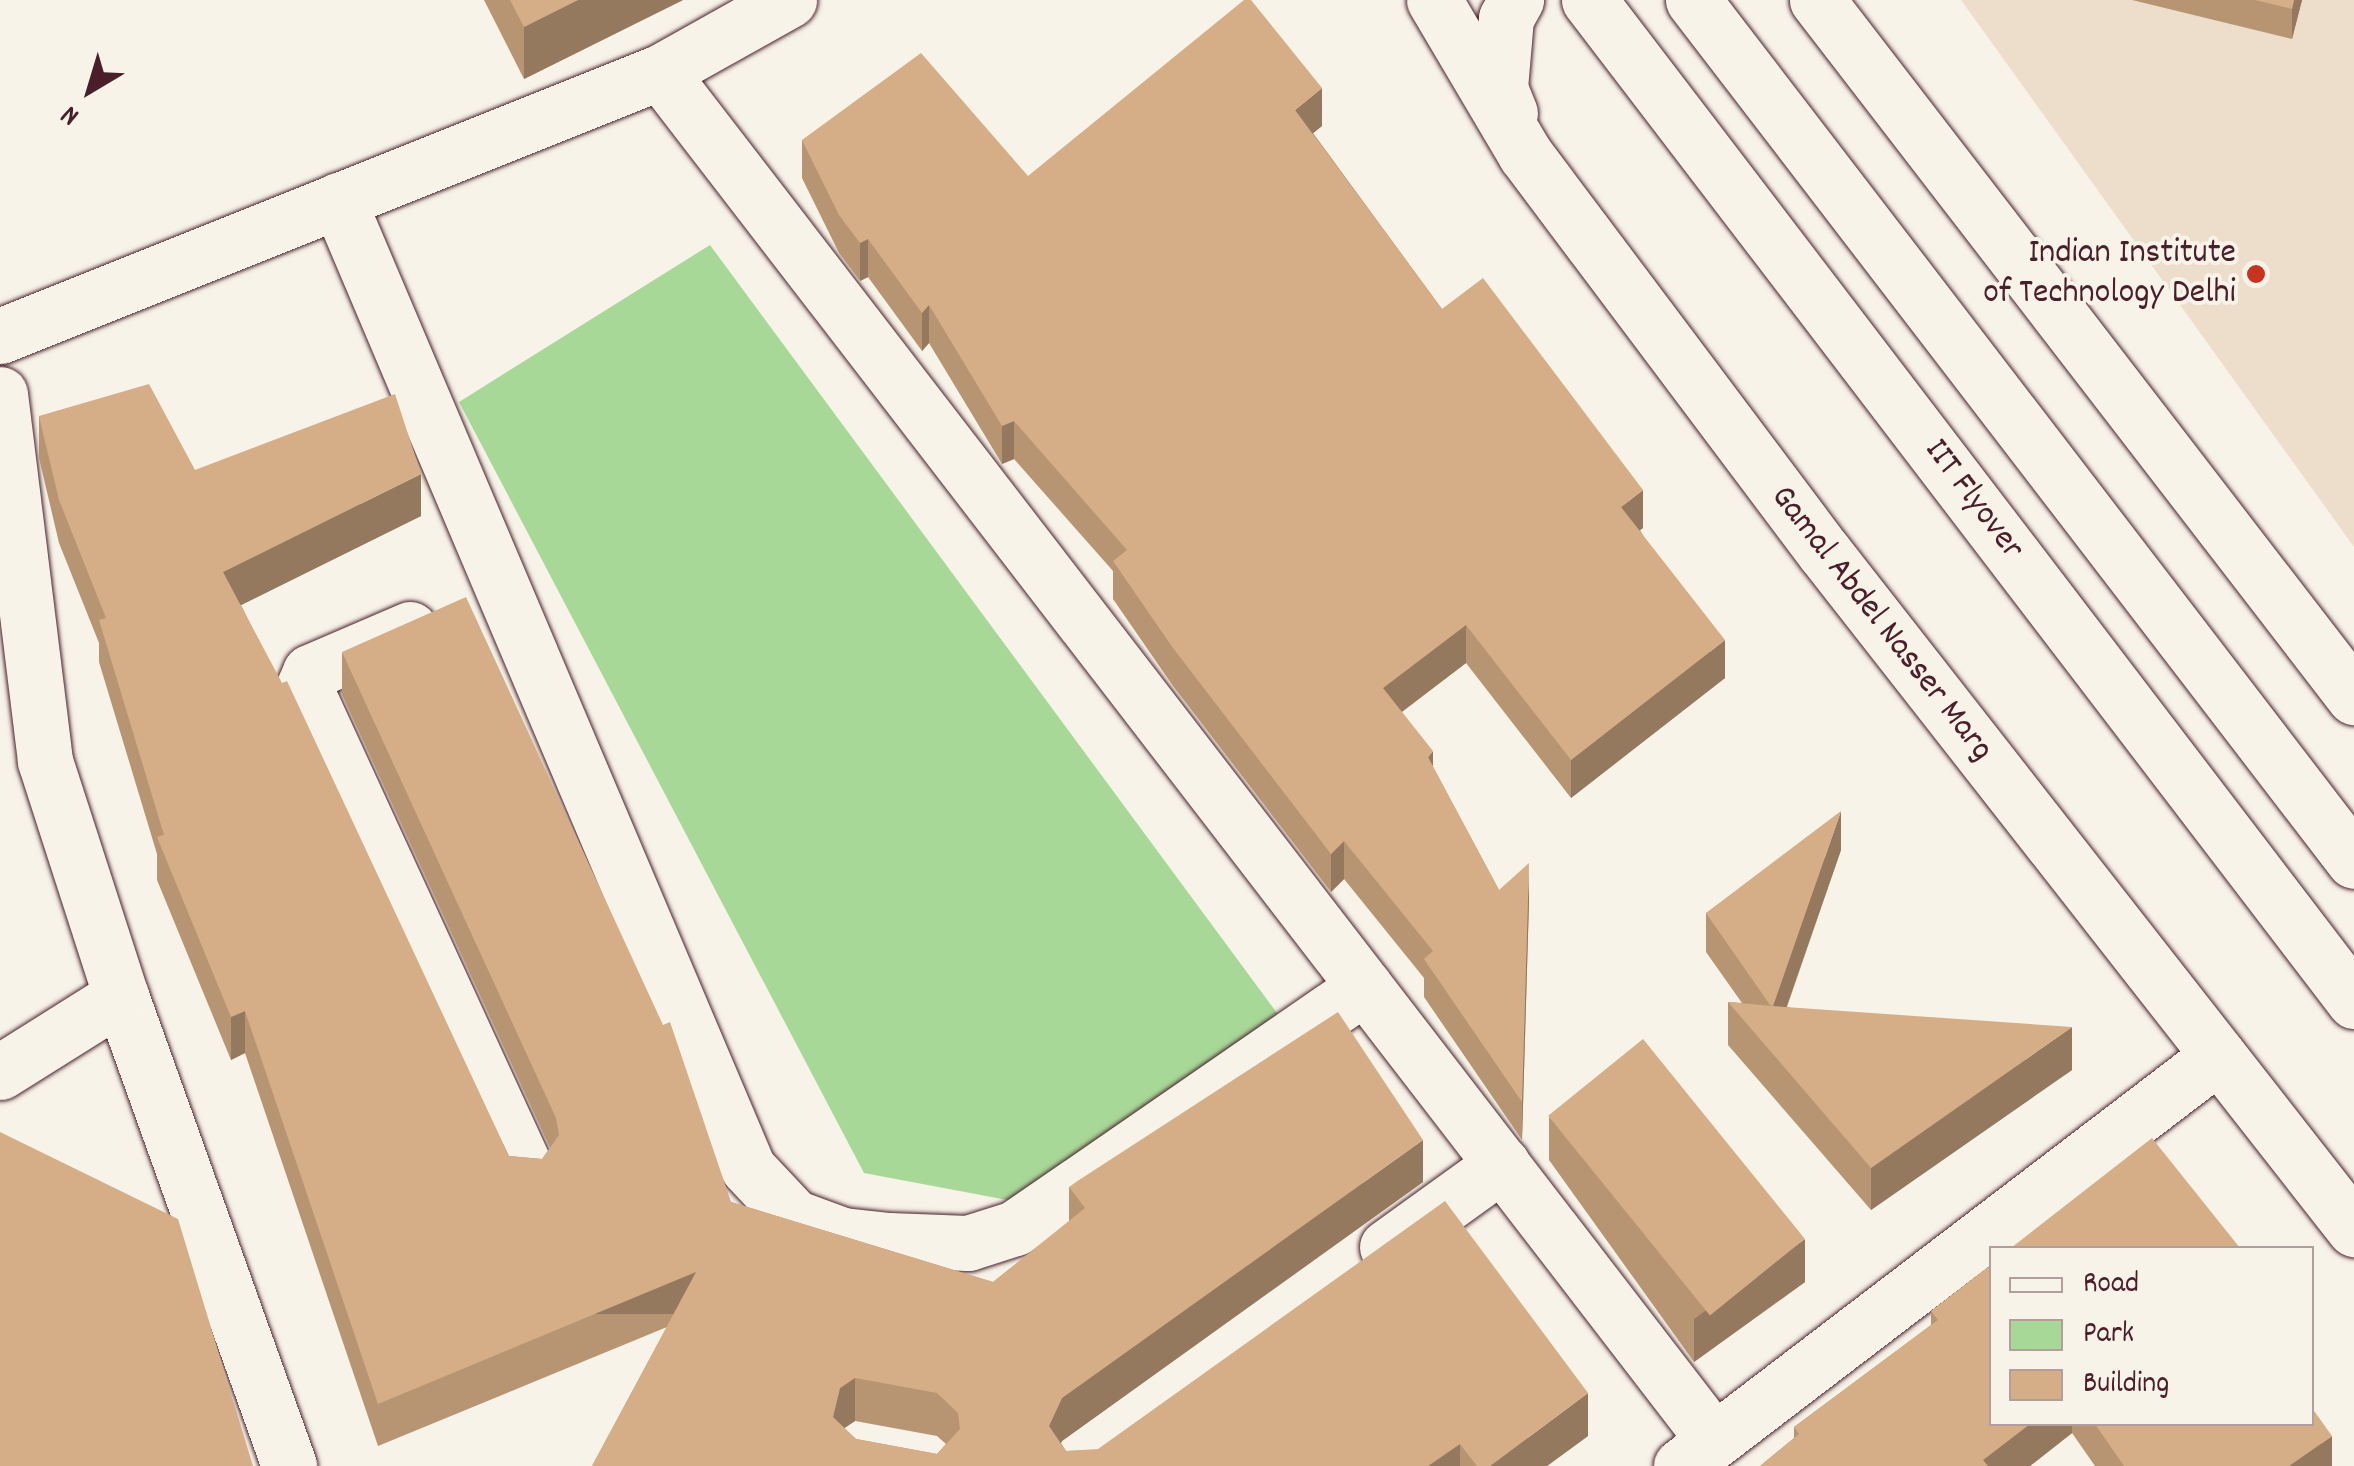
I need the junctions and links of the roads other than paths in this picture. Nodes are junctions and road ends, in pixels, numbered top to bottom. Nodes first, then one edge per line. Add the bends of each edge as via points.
1 (789, 0) edge
2 (1434, 0) edge
3 (1516, 0) edge
4 (1590, 0) edge
5 (1693, 0) edge
6 (1817, 0) edge
7 (660, 72) junction
8 (1524, 154) junction
9 (338, 200) junction
10 (0, 336) edge
11 (0, 394) edge
12 (503, 590) junction
13 (2354, 697) edge
14 (2354, 862) edge
15 (1365, 987) junction
16 (120, 996) junction
17 (2354, 1001) edge
18 (2218, 1056) junction
19 (0, 1072) edge
20 (1502, 1164) junction
21 (528, 1174) edge
22 (2354, 1229) edge
23 (1340, 1280) edge
24 (1698, 1453) edge
25 (289, 1466) edge

1 - 7 street
2 - 8 street, Gamal Abdel Nasser Marg
3 - 8 street via 1506,18 1500,88
4 - 17 street, IIT Flyover, bridge
5 - 14 street, bridge
6 - 13 street
7 - 9 street
7 - 15 street
8 - 18 street, Gamal Abdel Nasser Marg
9 - 10 street
9 - 12 street
11 - 16 street via 45,761
12 - 15 street via 748,1168 794,1217 842,1235 889,1240 968,1243 1015,1228
12 - 21 street via 310,672 304,686
15 - 20 street
16 - 19 street
16 - 25 street
18 - 22 street, Gamal Abdel Nasser Marg
18 - 24 street
20 - 23 street
20 - 24 street

